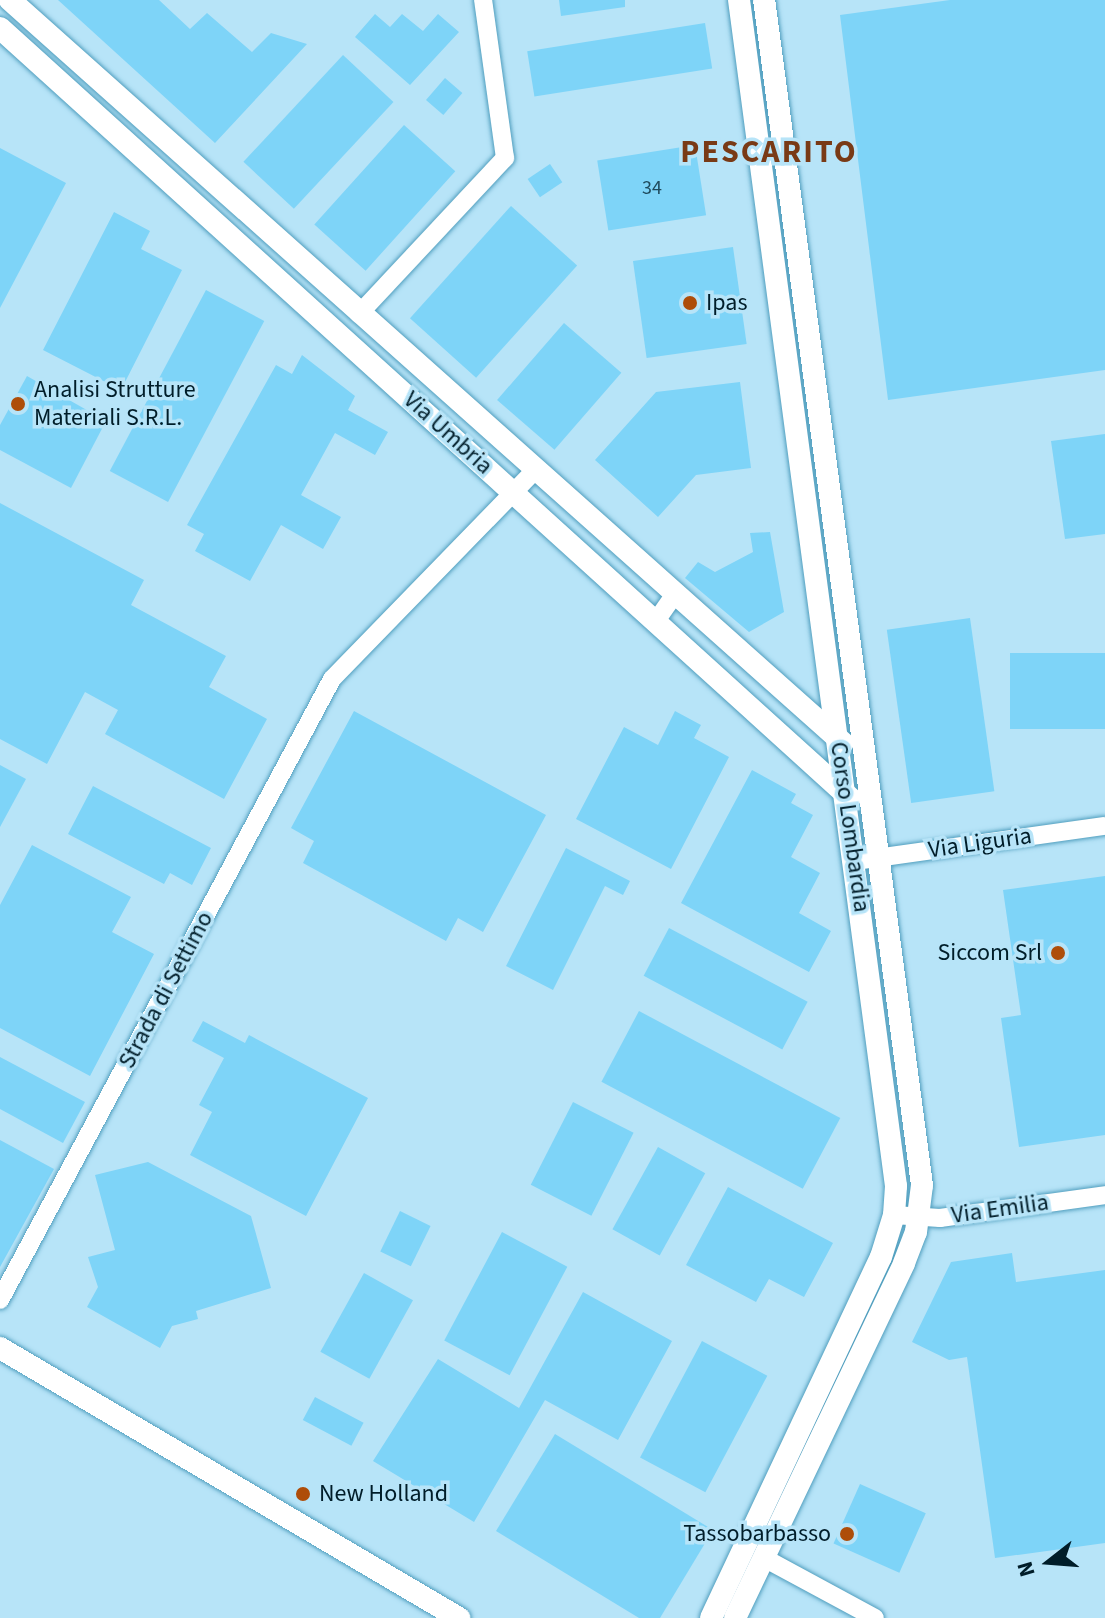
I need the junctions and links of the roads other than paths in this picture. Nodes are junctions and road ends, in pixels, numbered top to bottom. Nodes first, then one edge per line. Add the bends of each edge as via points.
1 (10, 0) edge
2 (483, 0) edge
3 (739, 0) edge
4 (764, 0) edge
5 (0, 28) edge
6 (145, 121) junction
7 (127, 140) junction
8 (789, 186) junction
9 (764, 189) junction
10 (259, 224) junction
11 (240, 244) junction
12 (359, 314) junction
13 (534, 471) junction
14 (513, 492) junction
15 (843, 589) junction
16 (819, 591) junction
17 (673, 597) junction
18 (656, 621) junction
19 (838, 739) junction
20 (866, 761) junction
21 (846, 794) junction
22 (874, 818) junction
23 (1105, 826) edge
24 (879, 858) junction
25 (855, 861) junction
26 (902, 1032) junction
27 (878, 1036) junction
28 (1105, 1195) edge
29 (894, 1215) junction
30 (919, 1218) junction
31 (0, 1300) edge
32 (0, 1348) edge
33 (764, 1558) junction
34 (459, 1618) edge
35 (711, 1618) edge
36 (735, 1618) edge
37 (875, 1618) edge

1 - 6 street, Via Umbria
2 - 12 street via 505,158
3 - 9 street, Corso Lombardia
4 - 8 street, Corso Lombardia
5 - 7 street, Via Umbria
6 - 7 street
6 - 10 street, Via Umbria
7 - 11 street, Via Umbria
8 - 9 street
8 - 15 street, Corso Lombardia
9 - 16 street, Corso Lombardia
10 - 11 street
10 - 12 street, Via Umbria
11 - 14 street, Via Umbria
12 - 13 street, Via Umbria
13 - 14 street, Strada di Settimo
13 - 17 street, Via Umbria
14 - 18 street, Via Umbria
14 - 31 street, Strada di Settimo via 332,679
15 - 16 street
15 - 20 street, Corso Lombardia
16 - 19 street, Corso Lombardia
17 - 18 street
17 - 19 street, Via Umbria
18 - 21 street, Via Umbria
19 - 20 street, Via Umbria
19 - 21 street, Corso Lombardia
20 - 22 street, Corso Lombardia
21 - 22 street, Via Umbria
21 - 25 street, Corso Lombardia
22 - 24 street, Corso Lombardia
23 - 24 street, Via Liguria
24 - 25 street, Via Liguria
24 - 26 street, Corso Lombardia
25 - 27 street, Corso Lombardia
26 - 27 street
26 - 30 street, Corso Lombardia via 922,1185
27 - 29 street, Corso Lombardia via 893,1145
28 - 30 street, Via Emilia
29 - 30 street, Via Emilia
29 - 35 street, Corso Lombardia via 881,1257
30 - 33 street, Corso Lombardia via 904,1263
32 - 34 street
33 - 36 street, Corso Lombardia
33 - 37 street

